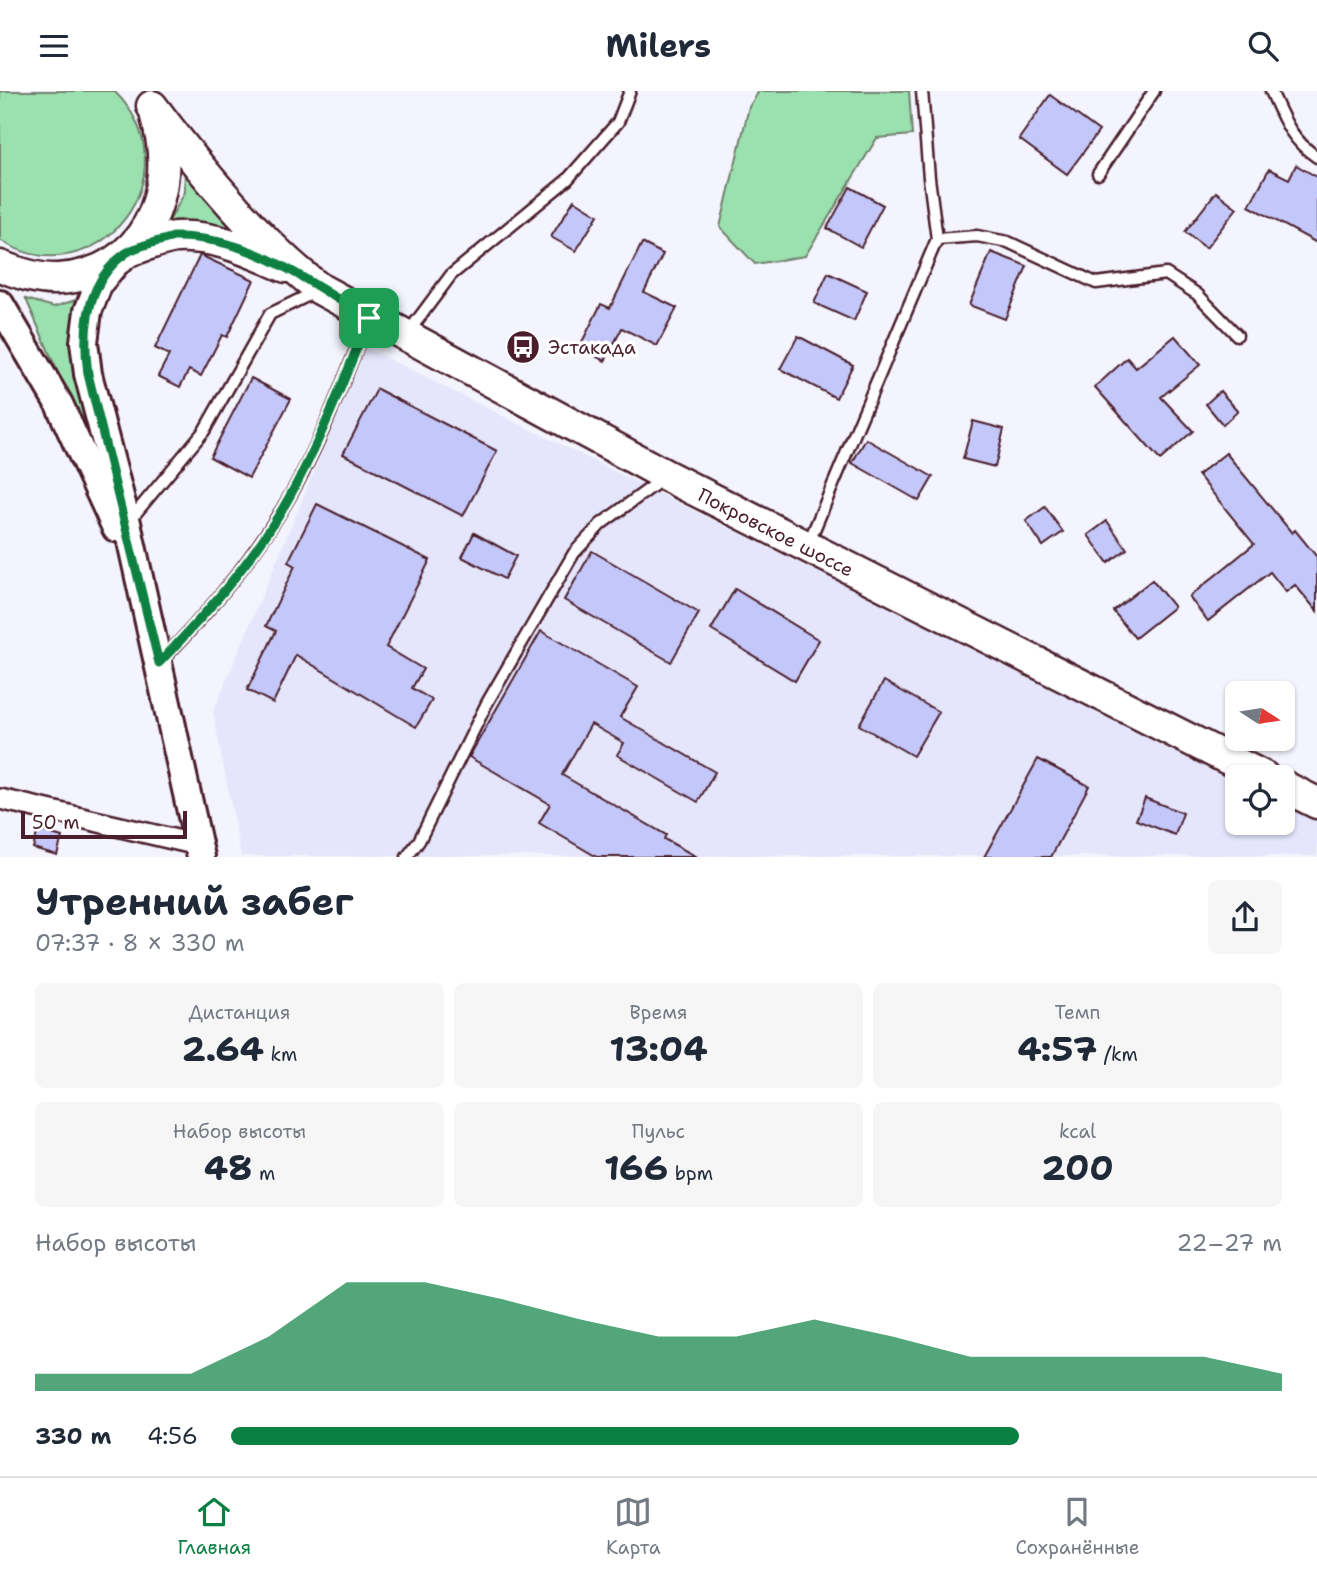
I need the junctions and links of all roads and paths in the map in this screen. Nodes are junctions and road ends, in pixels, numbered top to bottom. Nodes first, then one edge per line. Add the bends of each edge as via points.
1 (630, 91) edge
2 (922, 91) edge
3 (1154, 91) edge
4 (1271, 91) edge
5 (147, 98) edge
6 (1317, 157) edge
7 (1098, 174) dead end
8 (937, 239) junction
9 (123, 256) junction
10 (0, 266) edge
11 (296, 271) junction
12 (320, 289) junction
13 (0, 304) edge
14 (369, 318) junction
15 (1237, 335) dead end
16 (404, 337) junction
17 (667, 476) junction
18 (127, 523) junction
19 (806, 548) junction
20 (138, 577) junction
21 (159, 663) junction
22 (1240, 765) edge
23 (1295, 792) edge
24 (0, 799) edge
25 (1317, 803) edge
26 (200, 851) edge
27 (407, 856) edge

1 - 16 lane via 618,122 567,180 451,275
2 - 8 lane
3 - 7 lane
4 - 6 lane via 1287,129 1300,146
5 - 9 main road via 165,144 164,184 155,217
5 - 11 main road, Покровское шоссе via 183,147
8 - 15 lane via 977,236 1008,242 1096,283 1166,274 1197,294
8 - 19 lane
9 - 10 main road, Покровское шоссе via 87,275 56,279
9 - 11 main road, Покровское шоссе via 173,237 201,237 241,247
9 - 18 main road via 99,283 88,311 84,342 88,374
11 - 12 main road, Покровское шоссе
12 - 14 main road, Покровское шоссе
12 - 18 lane via 270,314 204,431
13 - 20 main road via 59,404
14 - 16 main road, Покровское шоссе
14 - 21 lane via 290,496 245,562
16 - 17 main road, Покровское шоссе
17 - 19 main road, Покровское шоссе
17 - 27 lane via 601,524 573,553
18 - 20 main road
19 - 22 main road, Покровское шоссе
20 - 21 main road
21 - 26 main road
23 - 25 main road
24 - 26 street

